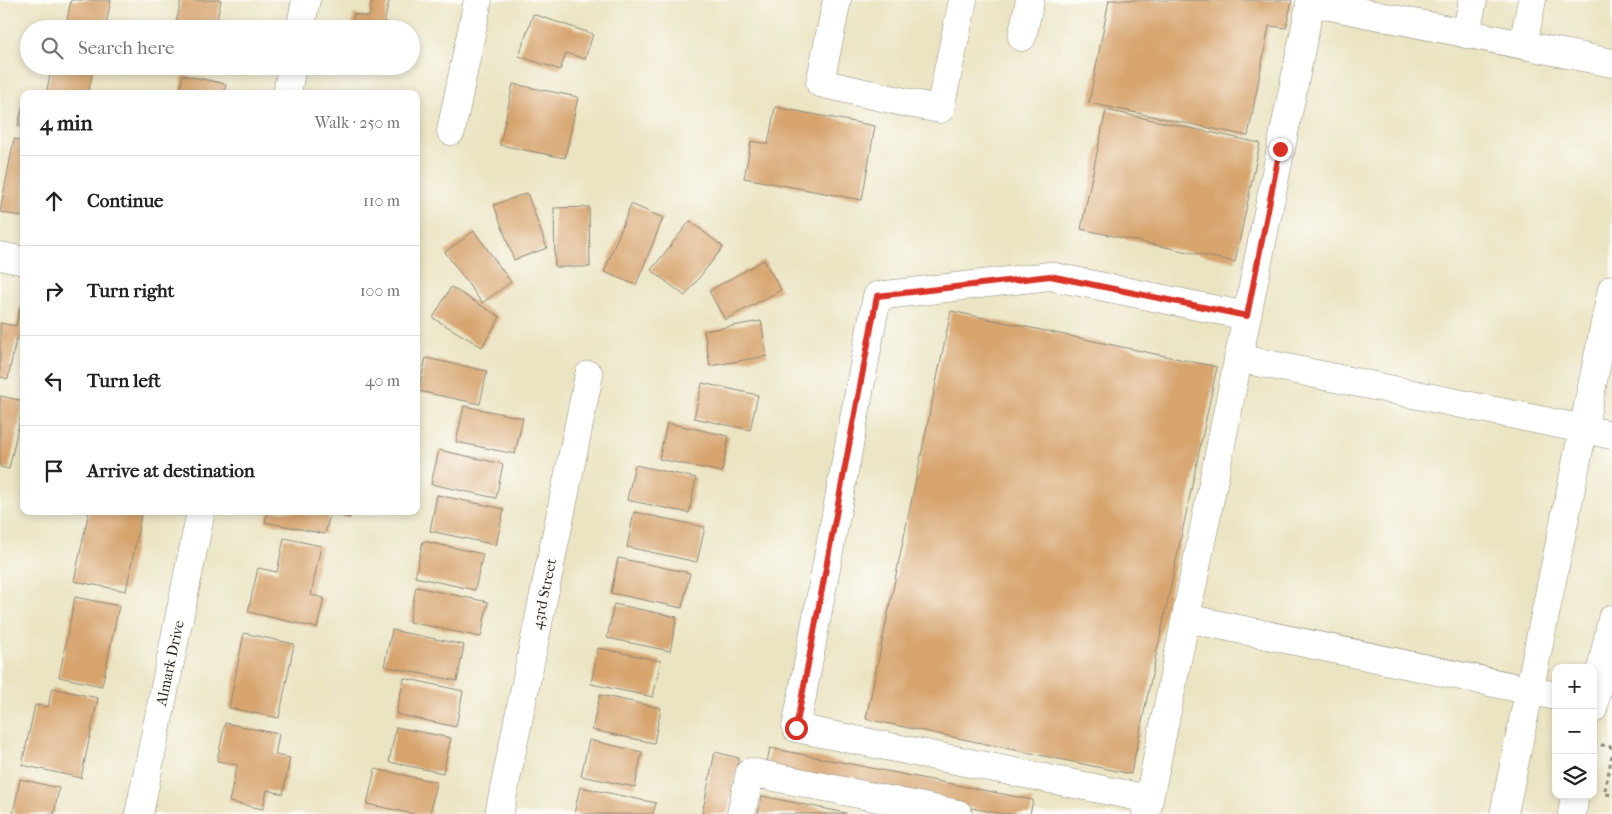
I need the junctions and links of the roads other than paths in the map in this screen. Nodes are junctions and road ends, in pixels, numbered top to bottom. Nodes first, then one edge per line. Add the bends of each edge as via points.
1 (306, 0) edge
2 (478, 0) edge
3 (837, 0) edge
4 (963, 0) edge
5 (1030, 0) edge
6 (1473, 0) edge
7 (1532, 0) edge
8 (1310, 1) edge
9 (302, 20) edge
10 (1466, 34) junction
11 (1022, 37) dead end
12 (1523, 45) junction
13 (1612, 63) edge
14 (290, 75) edge
15 (288, 90) edge
16 (451, 131) dead end
17 (0, 256) edge
18 (20, 260) edge
19 (1612, 289) edge
20 (1247, 316) junction
21 (1238, 358) junction
22 (589, 375) dead end
23 (1583, 430) junction
24 (1612, 435) edge
25 (200, 515) edge
26 (1186, 618) junction
27 (1612, 619) edge
28 (1597, 692) edge
29 (1543, 693) edge
30 (1574, 799) edge
31 (1148, 807) edge
32 (139, 814) edge
33 (499, 814) edge
34 (741, 814) edge
35 (958, 814) edge
36 (1504, 814) edge
37 (1572, 814) edge

1 - 9 street
2 - 16 street
3 - 4 street via 820,83 940,109
5 - 11 street
6 - 10 street
7 - 12 street
8 - 10 street
8 - 20 street
10 - 12 street
12 - 13 street
14 - 15 street
17 - 18 street
19 - 23 street
20 - 21 street
20 - 31 street via 1050,276 877,296 796,728
21 - 23 street
21 - 26 street
22 - 33 street, 43rd Street
23 - 24 street
23 - 29 street
25 - 32 street, Almark Drive
26 - 29 street
26 - 31 street
27 - 28 street
29 - 36 street
30 - 37 street
34 - 35 street via 750,772

